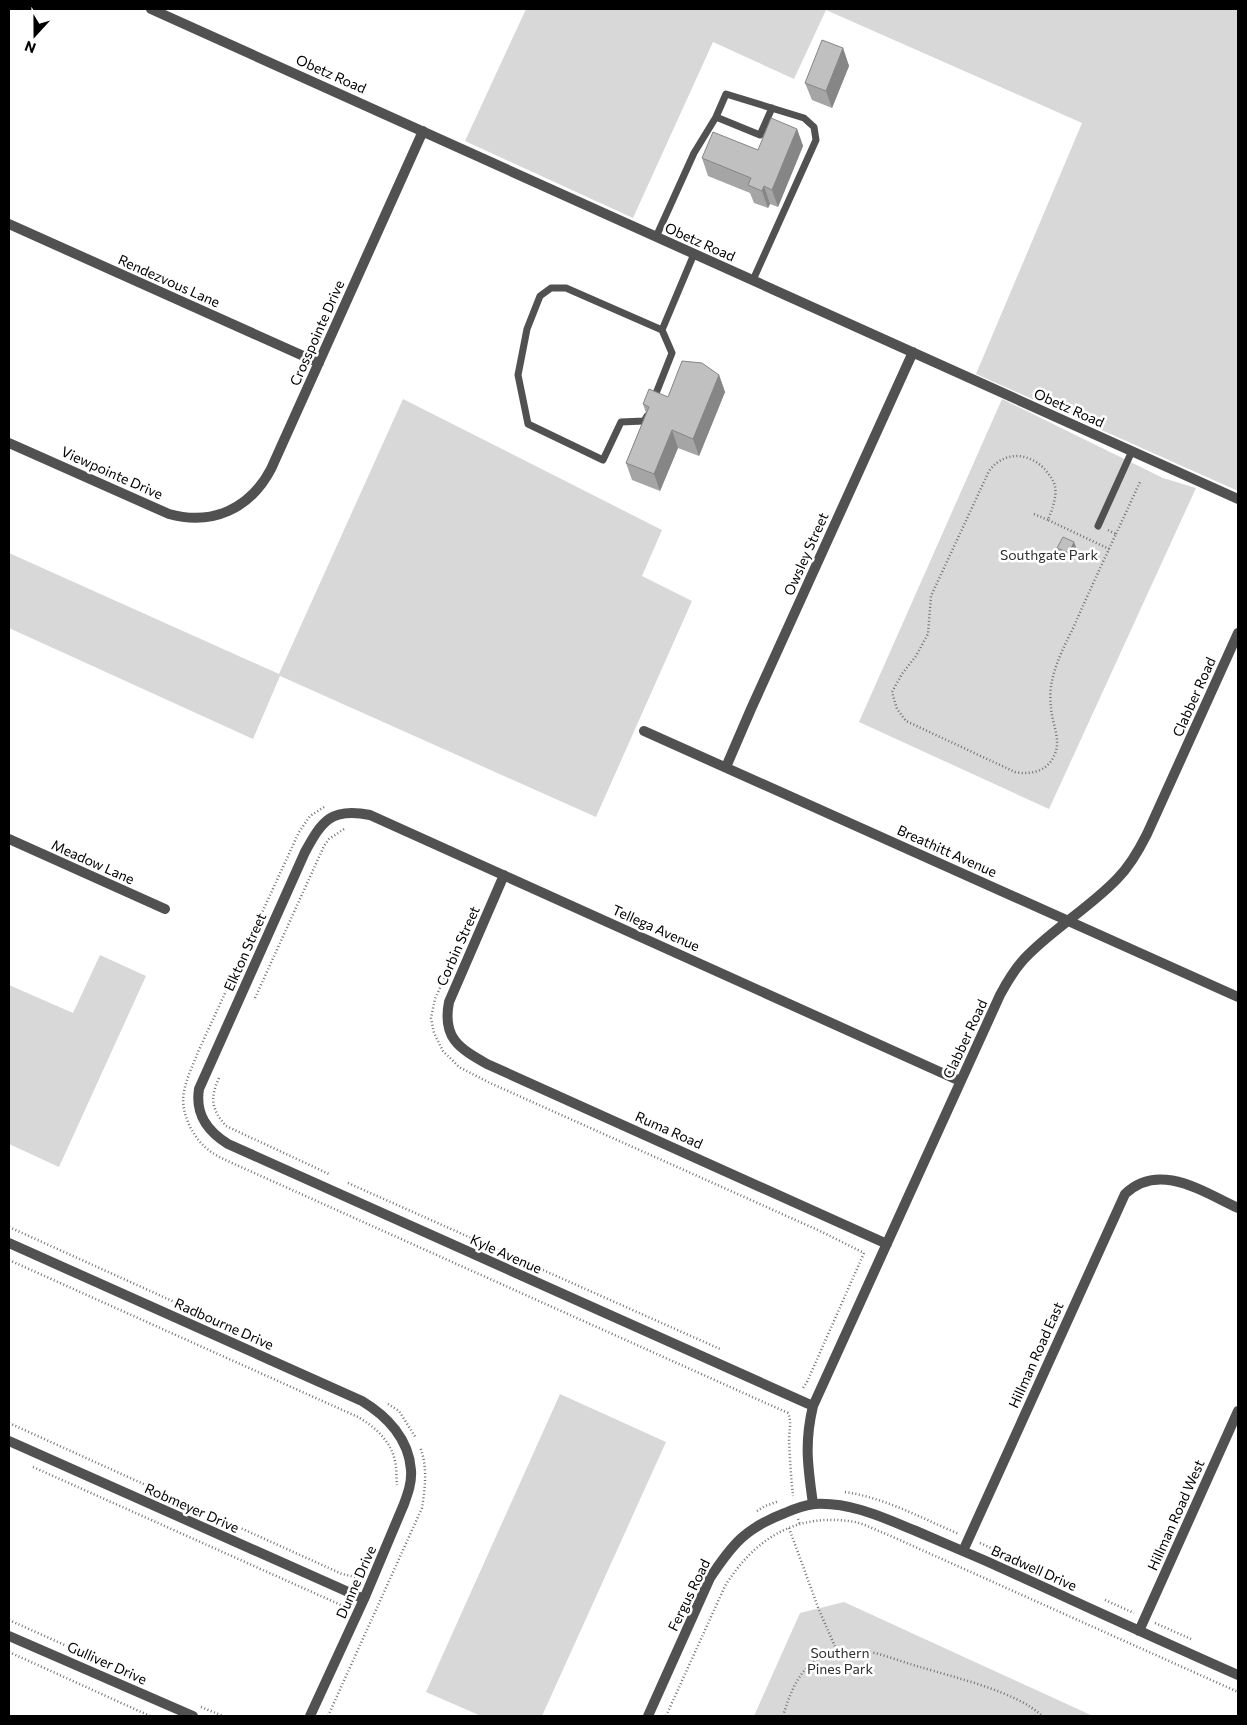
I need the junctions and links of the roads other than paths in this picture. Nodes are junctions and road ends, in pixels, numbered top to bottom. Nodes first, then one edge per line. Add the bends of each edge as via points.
1 (151, 9) edge
2 (772, 108) junction
3 (716, 118) junction
4 (424, 131) junction
5 (9, 224) edge
6 (656, 237) junction
7 (694, 254) junction
8 (752, 280) junction
9 (662, 330) junction
10 (913, 352) junction
11 (319, 363) junction
12 (652, 404) edge
13 (648, 413) edge
14 (9, 442) edge
15 (1132, 451) junction
16 (1238, 499) edge
17 (206, 518) joint
18 (1098, 526) road end
19 (1238, 633) edge
20 (644, 731) dead end
21 (726, 767) junction
22 (338, 815) joint
23 (9, 839) edge
24 (504, 874) junction
25 (165, 909) dead end
26 (1068, 920) junction
27 (1238, 997) edge
28 (449, 1030) joint
29 (960, 1081) junction
30 (199, 1113) joint
31 (1238, 1208) edge
32 (9, 1243) edge
33 (887, 1244) junction
34 (812, 1406) junction
35 (1238, 1411) edge
36 (9, 1441) edge
37 (408, 1455) joint
38 (813, 1504) junction
39 (963, 1551) junction
40 (364, 1599) junction
41 (1139, 1631) junction
42 (9, 1636) edge
43 (1238, 1675) edge
44 (193, 1716) edge
45 (310, 1716) edge
46 (648, 1716) edge

1 - 4 street, Obetz Road
2 - 3 lane via 726,94
2 - 3 lane via 760,135
2 - 8 lane via 804,118 814,127 816,140
3 - 6 lane via 694,153
4 - 6 street, Obetz Road
4 - 11 street, Crosspointe Drive
5 - 11 street, Rendezvous Lane
6 - 7 street, Obetz Road
7 - 8 street, Obetz Road
7 - 9 lane
8 - 10 street, Obetz Road
9 - 12 lane via 672,353
9 - 13 lane via 566,288 552,288 540,296 527,329 518,375 528,424 603,460 621,422 644,421
10 - 15 street, Obetz Road
10 - 21 street, Owsley Street
11 - 17 street, Crosspointe Drive via 266,479 240,506
14 - 17 street, Viewpointe Drive via 168,514
15 - 16 street, Obetz Road
15 - 18 lane
19 - 26 street, Clabber Road via 1136,855 1118,878
20 - 21 street, Breathitt Avenue
21 - 26 street, Breathitt Avenue
22 - 24 street, Tellega Avenue via 348,812 370,815
22 - 30 street, Elkton Street via 317,830 305,852 202,1080 198,1096
23 - 25 street, Meadow Lane
24 - 28 street, Corbin Street via 450,997 446,1021
24 - 29 street, Tellega Avenue
26 - 27 street, Breathitt Avenue
26 - 29 street, Clabber Road via 1027,955 1012,974
28 - 33 street, Ruma Road via 465,1051 487,1064
29 - 33 street, Clabber Road
30 - 34 street, Kyle Avenue via 210,1132 228,1144
31 - 39 street, Hillman Road East via 1181,1182 1164,1179 1146,1180 1125,1194
32 - 37 street, Radbourne Drive via 362,1401 390,1423
33 - 34 street, Clabber Road
34 - 38 street, Clabber Road via 806,1458
35 - 41 street, Hillman Road West
36 - 40 street, Robmeyer Drive
37 - 40 street, Dunne Drive via 412,1472 410,1488
38 - 39 street, Bradwell Drive via 864,1510
38 - 46 street, Fergus Road via 768,1519 752,1528 722,1560 710,1578
39 - 41 street, Bradwell Drive
40 - 45 street, Dunne Drive
41 - 43 street, Bradwell Drive
42 - 44 street, Gulliver Drive

